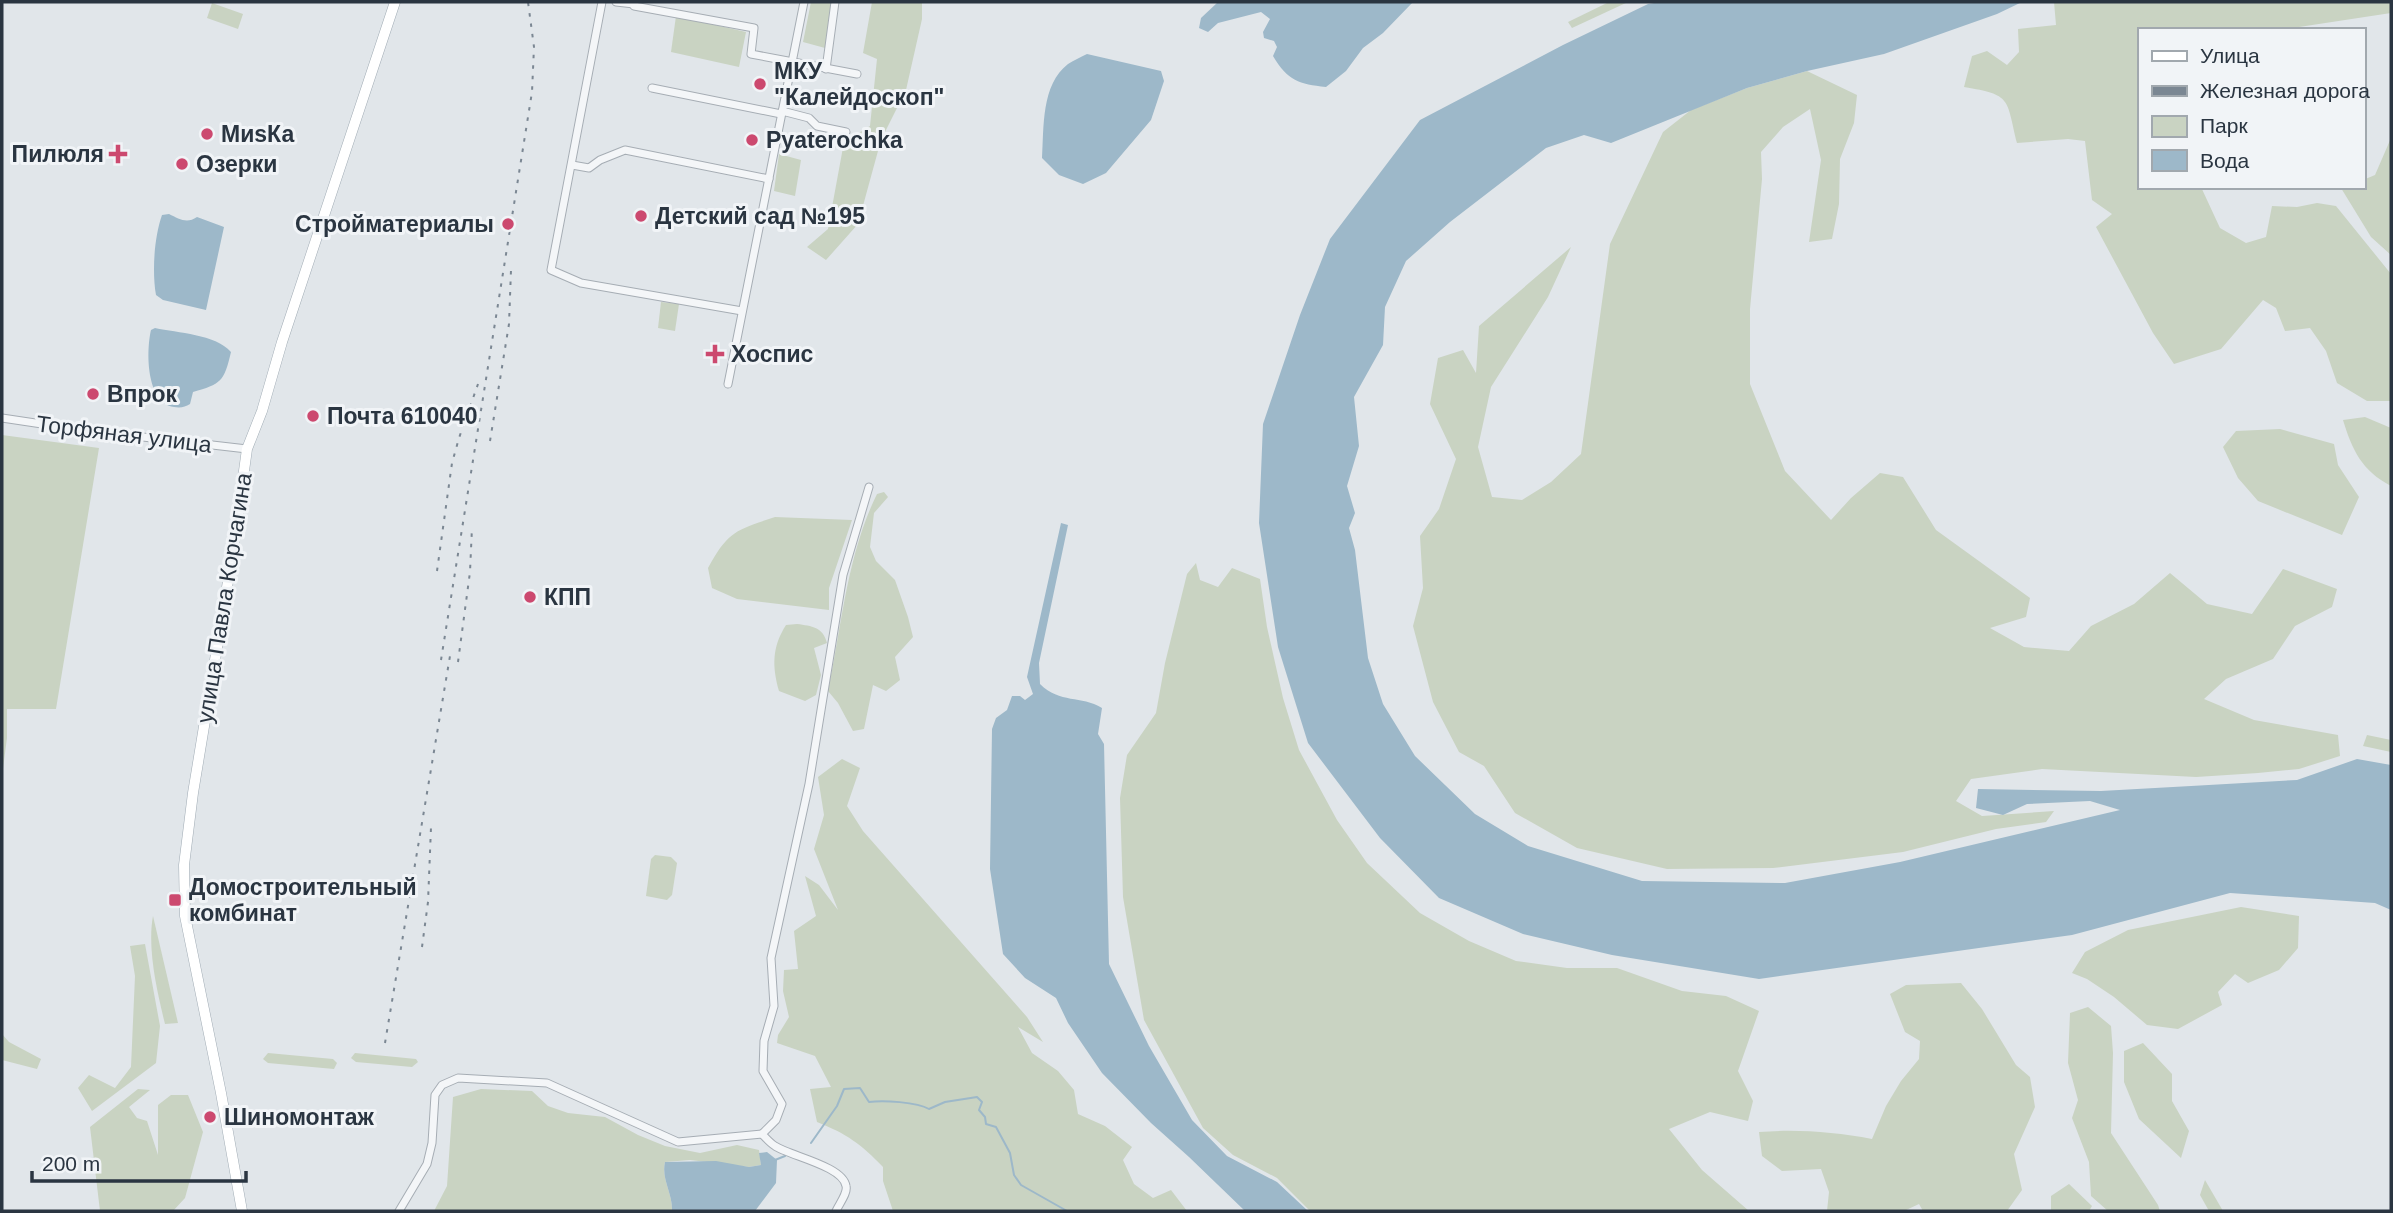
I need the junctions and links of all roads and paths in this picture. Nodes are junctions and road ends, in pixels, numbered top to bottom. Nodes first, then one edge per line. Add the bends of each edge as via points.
1 (395, 2) edge
2 (602, 2) edge
3 (616, 2) edge
4 (804, 2) edge
5 (835, 2) edge
6 (634, 4) edge
7 (792, 63) junction
8 (825, 69) junction
9 (857, 74) dead end
10 (652, 88) dead end
11 (782, 112) junction
12 (846, 132) dead end
13 (572, 165) junction
14 (769, 179) junction
15 (742, 311) junction
16 (728, 384) dead end
17 (2, 418) edge
18 (247, 449) junction
19 (869, 487) dead end
20 (762, 1134) junction
21 (242, 1211) edge
22 (399, 1211) edge
23 (836, 1211) edge

1 - 18 main road, улица Павла Корчагина
2 - 13 street
3 - 6 street
4 - 7 street
5 - 8 street
6 - 7 street via 754,29 751,54
7 - 8 street
7 - 11 street
8 - 9 street
10 - 11 street
11 - 12 street via 809,118 817,127
11 - 14 street
13 - 14 street via 589,168 625,150
13 - 15 street via 551,270
14 - 15 street
15 - 16 street
17 - 18 street, Торфяная улица
18 - 21 main road, улица Павла Корчагина via 183,885 187,930
19 - 20 street via 843,575 809,784 771,958 774,1006 764,1041 763,1071 782,1104 776,1120
20 - 22 street via 678,1142 547,1083 458,1078 442,1085 435,1095 426,1164
20 - 23 street via 775,1146 841,1175 845,1193

